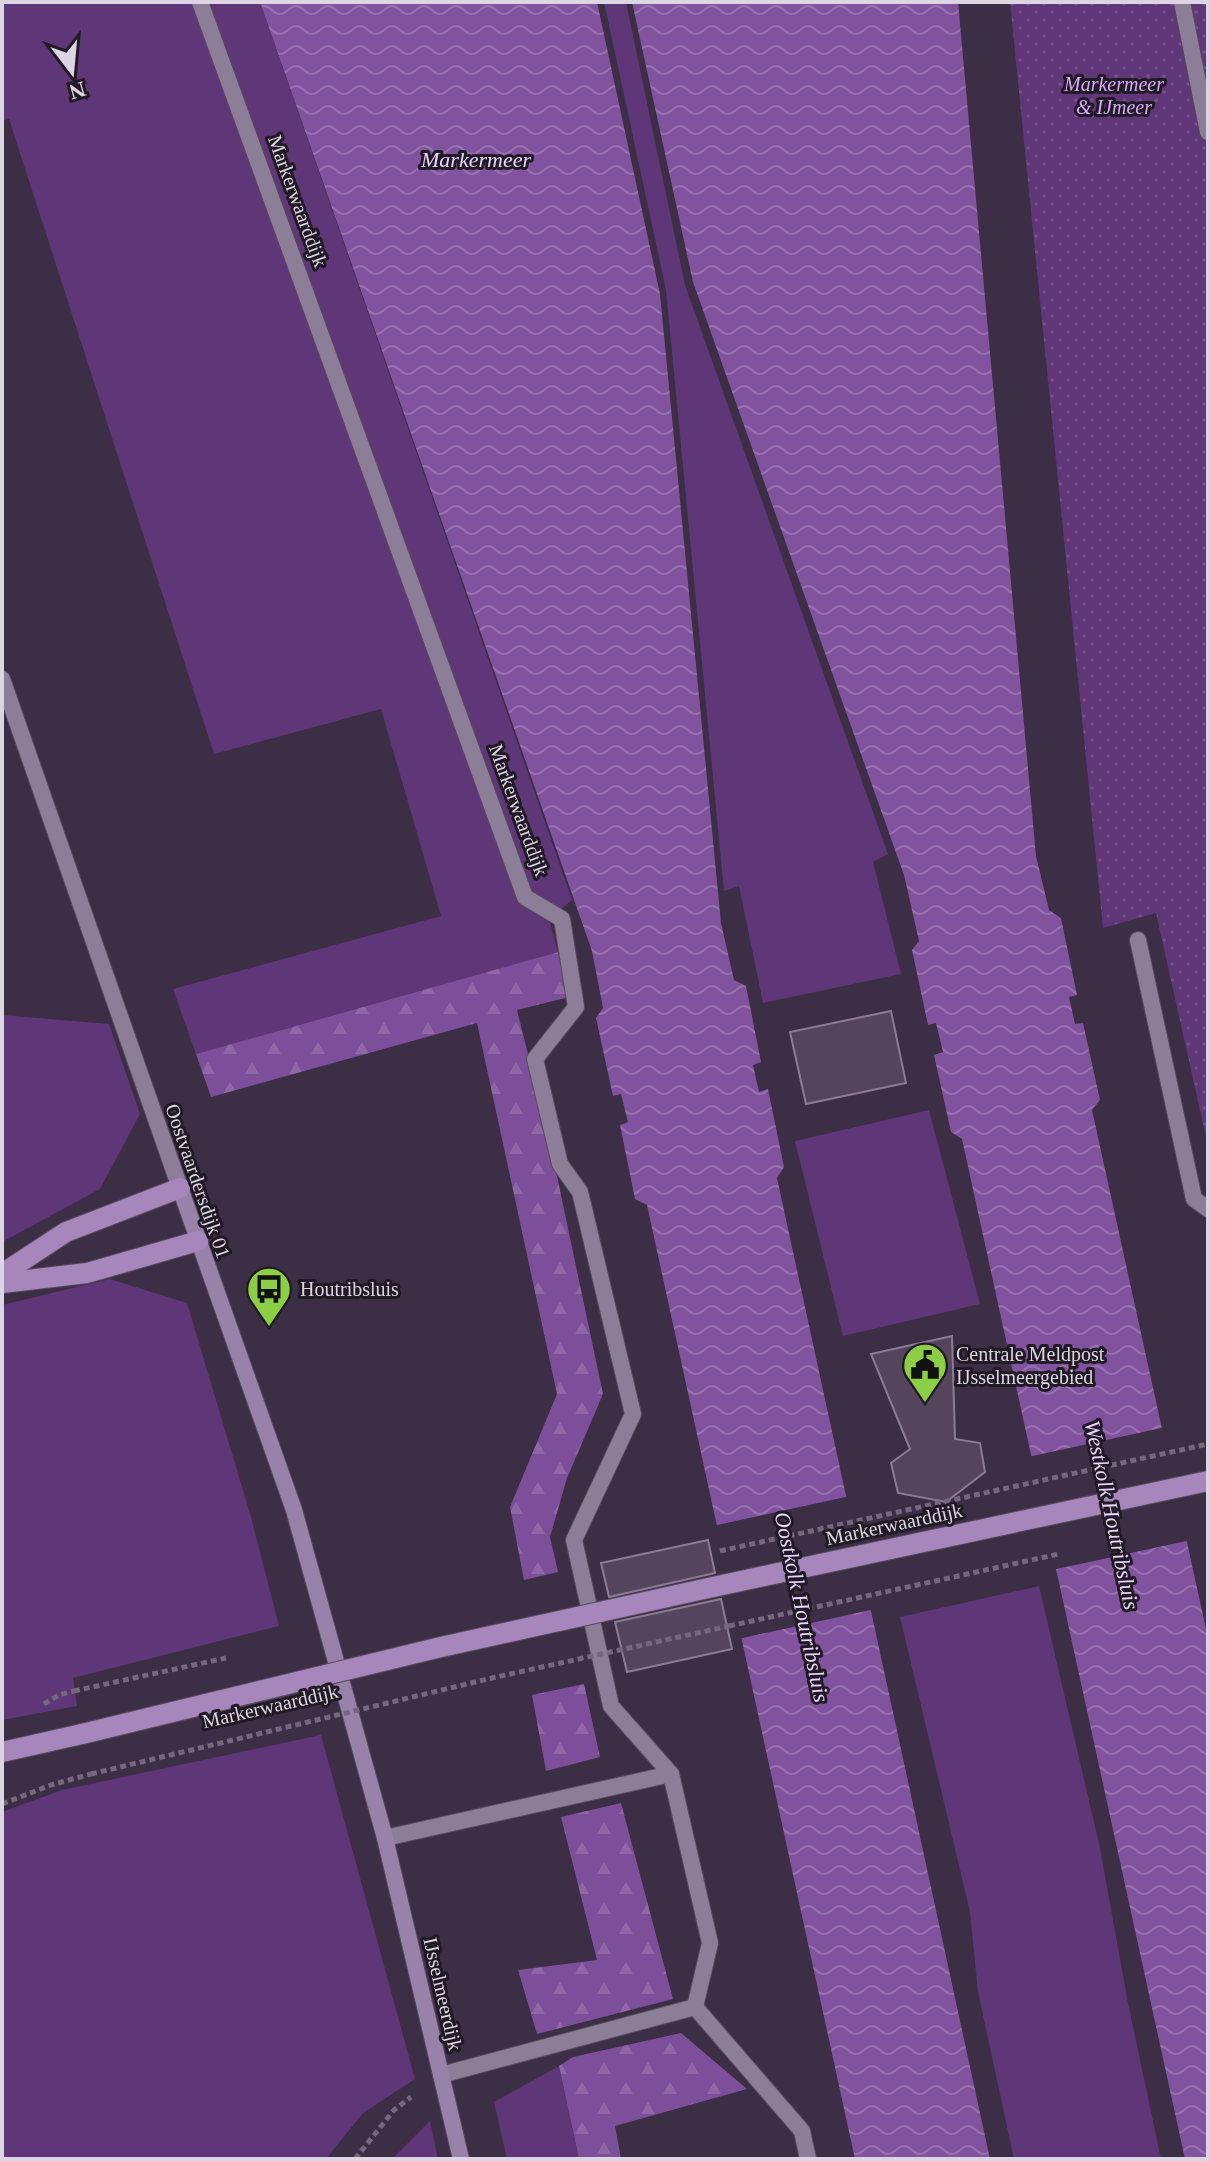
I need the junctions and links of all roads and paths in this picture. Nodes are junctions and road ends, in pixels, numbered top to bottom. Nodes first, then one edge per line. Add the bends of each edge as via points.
1 (200, 2) edge
2 (1182, 2) edge
3 (1208, 132) edge
4 (2, 679) edge
5 (1138, 940) dead end
6 (180, 1188) junction
7 (1208, 1209) edge
8 (198, 1241) junction
9 (2, 1274) edge
10 (2, 1283) edge
11 (1208, 1481) edge
12 (1050, 1556) dead end
13 (2, 1752) edge
14 (671, 1774) junction
15 (2, 1804) edge
16 (385, 1838) junction
17 (695, 2007) junction
18 (441, 2075) junction
19 (355, 2159) edge
20 (461, 2159) edge
21 (808, 2159) edge

1 - 14 street, Markerwaarddijk via 525,897 562,919 576,1007 535,1059 560,1164 580,1192 633,1414 574,1540 611,1706
2 - 3 street
4 - 6 street, Oostvaardersdijk 01
5 - 7 street via 1194,1199
6 - 8 street, Oostvaardersdijk 01
6 - 9 main road via 66,1232
8 - 10 main road via 87,1273
8 - 16 street, Oostvaardersdijk 01 via 294,1510
11 - 13 main road, Markerwaarddijk, bridge via 483,1637
12 - 15 path, Markerwaarddijk, bridge via 492,1678 91,1774
14 - 16 street
14 - 17 street via 710,1943
16 - 18 street, IJsselmeerdijk
17 - 18 street
17 - 21 street via 802,2131
18 - 19 path via 394,2110
18 - 20 street, IJsselmeerdijk

